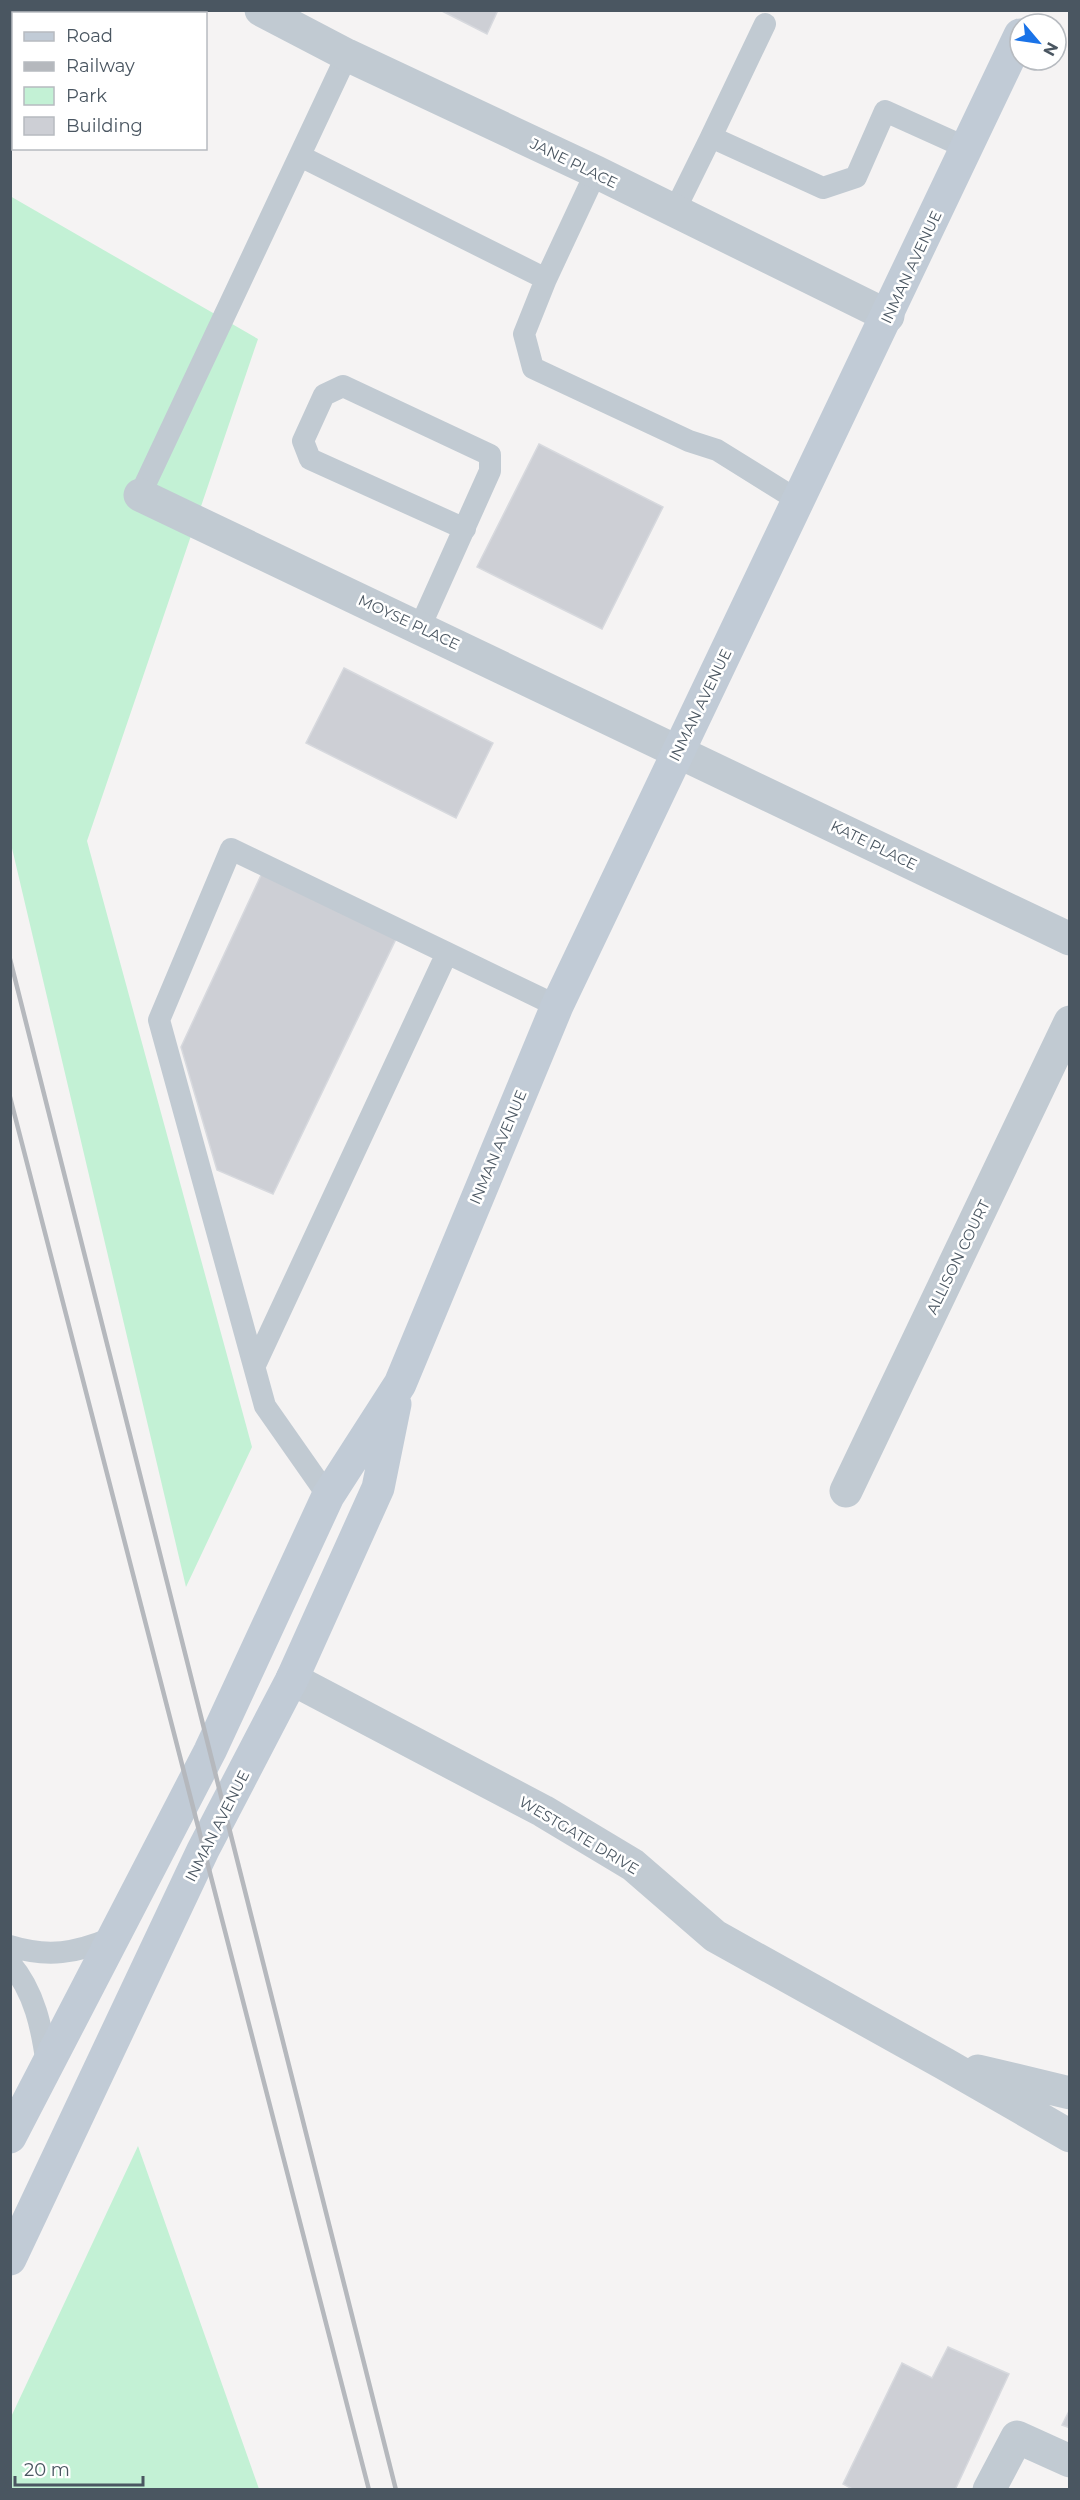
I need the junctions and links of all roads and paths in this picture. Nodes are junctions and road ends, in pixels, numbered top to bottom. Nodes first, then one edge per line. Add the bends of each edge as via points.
1 (261, 10) edge
2 (765, 24) dead end
3 (346, 55) junction
4 (1008, 61) edge
5 (711, 136) junction
6 (967, 148) junction
7 (300, 156) junction
8 (596, 172) junction
9 (674, 212) junction
10 (546, 279) junction
11 (888, 316) junction
12 (140, 495) joint
13 (799, 501) junction
14 (465, 529) junction
15 (420, 627) junction
16 (678, 750) junction
17 (1070, 939) edge
18 (447, 953) junction
19 (557, 1006) junction
20 (1070, 1022) edge
21 (255, 1365) junction
22 (400, 1384) junction
23 (846, 1491) dead end
24 (328, 1496) junction
25 (292, 1679) junction
26 (112, 1938) junction
27 (10, 1946) edge
28 (10, 1964) edge
29 (945, 2064) junction
30 (47, 2065) junction
31 (1070, 2093) edge
32 (1070, 2136) edge
33 (10, 2137) edge
34 (10, 2259) edge
35 (1070, 2461) edge
36 (989, 2490) edge

1 - 3 street, JANE PLACE
2 - 5 lane
3 - 7 lane
3 - 8 street, JANE PLACE
4 - 6 main road, INMAN AVENUE
5 - 6 lane via 823,188 856,177 885,111
5 - 9 lane
6 - 11 main road, INMAN AVENUE
7 - 10 lane
7 - 12 lane
8 - 9 street, JANE PLACE
8 - 10 lane
9 - 11 street, JANE PLACE
10 - 13 lane via 524,334 533,368 689,441 717,450
11 - 13 main road, INMAN AVENUE
12 - 15 street, MOYSE PLACE
13 - 16 main road, INMAN AVENUE
14 - 14 lane via 490,471 490,455 343,386 324,395 303,441 310,459
14 - 15 lane
15 - 16 street, MOYSE PLACE
16 - 17 street, KATE PLACE
16 - 19 main road, INMAN AVENUE
18 - 19 lane
18 - 21 lane
18 - 21 lane via 231,849 159,1020
19 - 22 main road, INMAN AVENUE
20 - 23 street, ALLISON COURT
21 - 24 lane via 265,1406
22 - 24 main road, INMAN AVENUE
22 - 25 main road, INMAN AVENUE via 378,1488
24 - 26 main road, INMAN AVENUE via 210,1751
25 - 29 street, WESTGATE DRIVE via 543,1811 633,1866 715,1936
25 - 34 main road, INMAN AVENUE via 203,1850
26 - 27 lane via 69,1953 50,1955
26 - 30 main road, INMAN AVENUE
28 - 30 lane via 20,1975 37,2010
29 - 31 street, WESTGATE DRIVE
29 - 32 street, WESTGATE DRIVE
30 - 33 main road, INMAN AVENUE
35 - 36 street via 1017,2437

